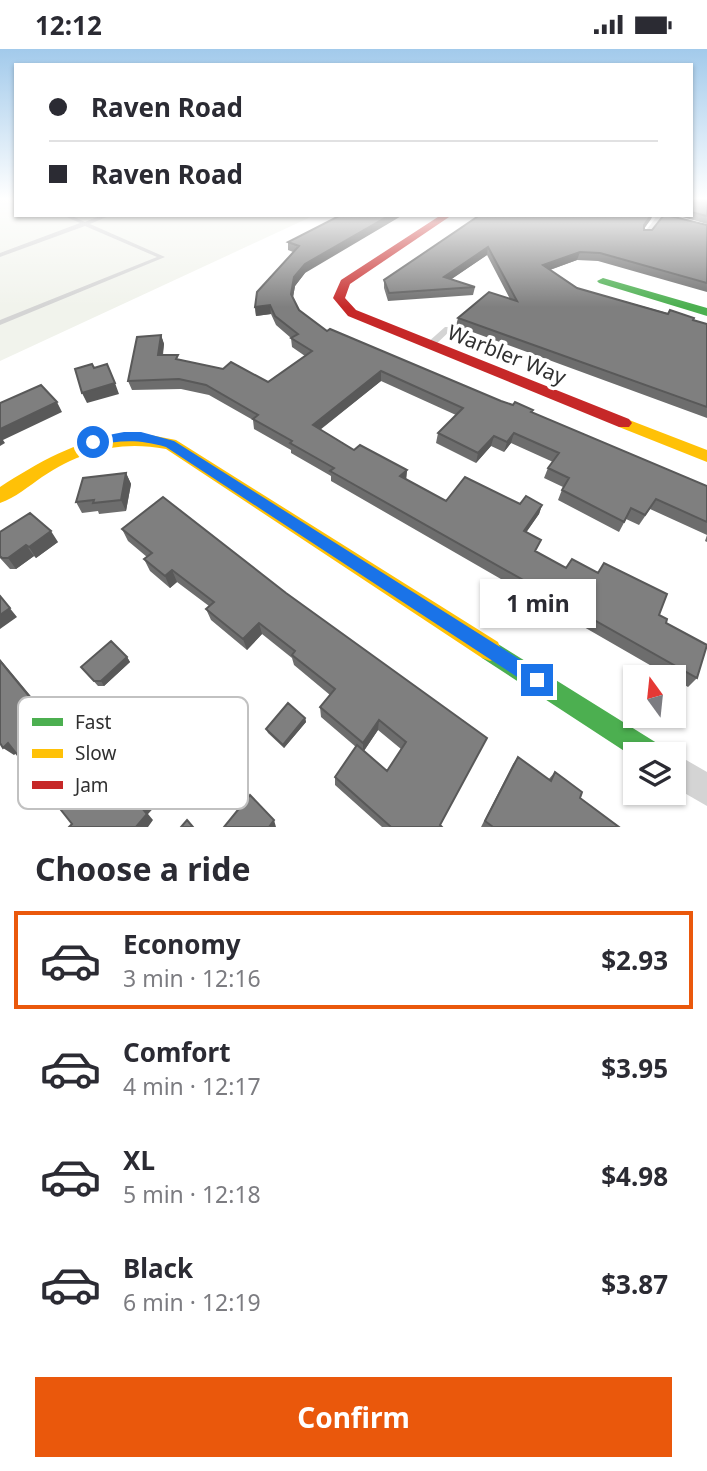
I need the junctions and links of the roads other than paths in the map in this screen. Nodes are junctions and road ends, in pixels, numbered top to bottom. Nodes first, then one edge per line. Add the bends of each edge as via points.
1 (56, 234) edge
2 (109, 234) edge
3 (418, 234) edge
4 (0, 254) edge
5 (603, 281) dead end
6 (707, 312) edge
7 (0, 323) edge
8 (448, 329) dead end
9 (430, 345) junction
10 (707, 456) edge
11 (2, 495) edge
12 (632, 742) edge
13 (686, 777) edge
14 (707, 790) edge

1 - 4 lane
2 - 7 lane via 162,257
3 - 9 street, Warbler Way via 341,287 339,298 345,309
5 - 6 street
8 - 9 lane
9 - 10 street, Warbler Way
11 - 12 street via 93,442 133,436 170,444
13 - 14 street

